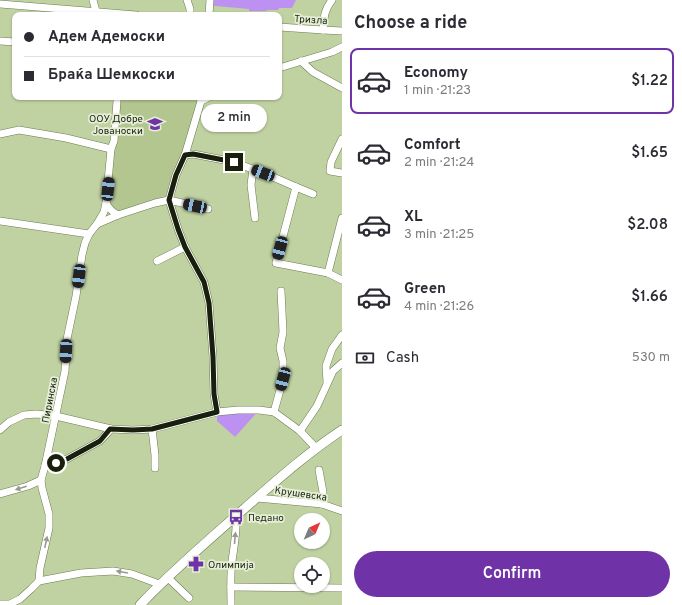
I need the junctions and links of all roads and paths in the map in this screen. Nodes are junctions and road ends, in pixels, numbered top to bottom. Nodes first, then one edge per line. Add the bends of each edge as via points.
1 (93, 0) edge
2 (187, 0) edge
3 (210, 0) edge
4 (332, 0) edge
5 (0, 4) edge
6 (77, 12) edge
7 (96, 12) edge
8 (190, 12) edge
9 (209, 12) edge
10 (282, 27) edge
11 (323, 30) junction
12 (342, 31) edge
13 (0, 41) edge
14 (12, 42) edge
15 (342, 47) edge
16 (301, 62) junction
17 (282, 67) edge
18 (342, 88) edge
19 (117, 100) edge
20 (201, 100) edge
21 (0, 134) edge
22 (342, 139) edge
23 (111, 149) junction
24 (185, 155) junction
25 (253, 169) junction
26 (342, 174) edge
27 (296, 187) junction
28 (313, 194) dead end
29 (169, 200) junction
30 (106, 203) junction
31 (208, 209) dead end
32 (118, 215) junction
33 (255, 218) dead end
34 (342, 218) edge
35 (0, 221) edge
36 (97, 224) junction
37 (89, 234) junction
38 (185, 247) junction
39 (157, 261) dead end
40 (328, 273) junction
41 (342, 280) edge
42 (281, 291) dead end
43 (342, 335) edge
44 (342, 363) edge
45 (327, 383) junction
46 (217, 412) junction
47 (274, 412) junction
48 (56, 416) junction
49 (110, 429) junction
50 (152, 429) junction
51 (0, 430) edge
52 (342, 430) edge
53 (300, 431) junction
54 (316, 448) junction
55 (45, 466) junction
56 (155, 468) dead end
57 (319, 470) dead end
58 (41, 480) junction
59 (0, 494) edge
60 (257, 498) junction
61 (322, 504) junction
62 (342, 511) edge
63 (236, 517) junction
64 (168, 577) junction
65 (38, 581) junction
66 (160, 584) junction
67 (231, 587) junction
68 (342, 588) edge
69 (189, 598) dead end
70 (0, 604) edge
71 (10, 604) edge
72 (140, 605) edge
73 (231, 605) edge

1 - 7 street
2 - 8 street
3 - 9 street
4 - 11 street via 325,12
5 - 6 street
10 - 11 street, Тризла
11 - 12 street, Тризла
13 - 14 street
15 - 16 street
16 - 17 street
16 - 18 street via 313,72
19 - 23 street via 114,141
20 - 24 street
21 - 23 street via 19,130
22 - 26 street via 331,162 330,171
23 - 30 street
24 - 25 street via 193,154 234,162
24 - 29 street
25 - 27 street
25 - 33 street via 251,185
27 - 28 street
27 - 40 street via 276,263
29 - 31 street
29 - 32 street, Пиринска
29 - 38 street
30 - 32 street via 112,213
30 - 36 street
32 - 36 street, Пиринска
34 - 40 street
35 - 37 street
36 - 37 street, Пиринска
37 - 48 street, Пиринска via 82,255
38 - 39 street
38 - 46 street via 204,282 209,303
40 - 41 street
42 - 47 street via 283,332 280,348 283,379
43 - 45 street via 332,349 326,366
44 - 45 street
45 - 53 street via 317,406
46 - 47 street
46 - 50 street
47 - 53 street
48 - 49 street
48 - 51 street via 24,415 9,422
48 - 55 street, Пиринска
49 - 50 street
49 - 55 street via 100,441 67,459
50 - 56 street
52 - 54 main road
53 - 54 street
54 - 60 main road
55 - 58 street, Пиринска
57 - 61 street via 323,492
58 -> 59 street
65 -> 58 street, Пиринска via 49,528 49,514
60 - 61 street, Крушевска
60 - 63 main road
61 - 62 street, Крушевска
63 - 64 main road
67 -> 63 street
64 - 66 main road
64 - 69 street
66 -> 65 street via 132,574 113,571 81,573
65 - 71 street via 20,599
66 - 72 main road
67 - 68 street
67 - 73 street
70 - 71 street

